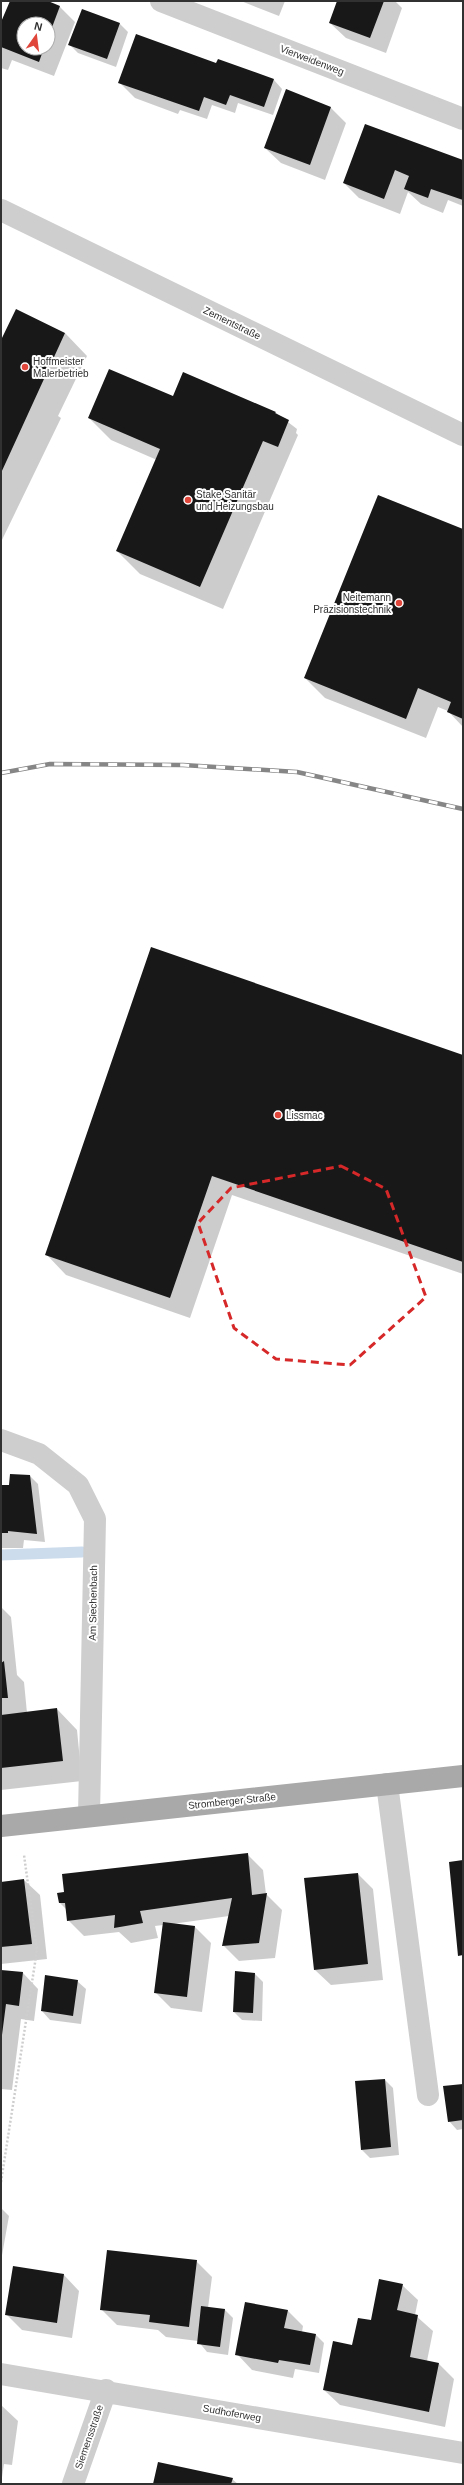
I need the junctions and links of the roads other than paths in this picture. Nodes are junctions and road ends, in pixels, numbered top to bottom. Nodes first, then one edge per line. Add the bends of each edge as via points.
1 (161, 1) edge
2 (463, 119) edge
3 (1, 210) edge
4 (463, 435) edge
5 (1, 1440) edge
6 (463, 1776) edge
7 (387, 1784) junction
8 (89, 1815) junction
9 (11, 1825) edge
10 (428, 2095) dead end
11 (1, 2374) edge
12 (106, 2390) junction
13 (463, 2453) edge
14 (73, 2484) edge

1 - 2 street, Vierweidenweg
3 - 4 street, Zementstraße
5 - 8 street, Am Siechenbach via 39,1454 78,1485 95,1519
6 - 7 main road, Stromberger Straße
7 - 8 main road, Stromberger Straße
7 - 10 street
8 - 9 main road, Stromberger Straße
11 - 12 street, Sudhoferweg
12 - 13 street, Sudhoferweg
12 - 14 street, Siemensstraße

